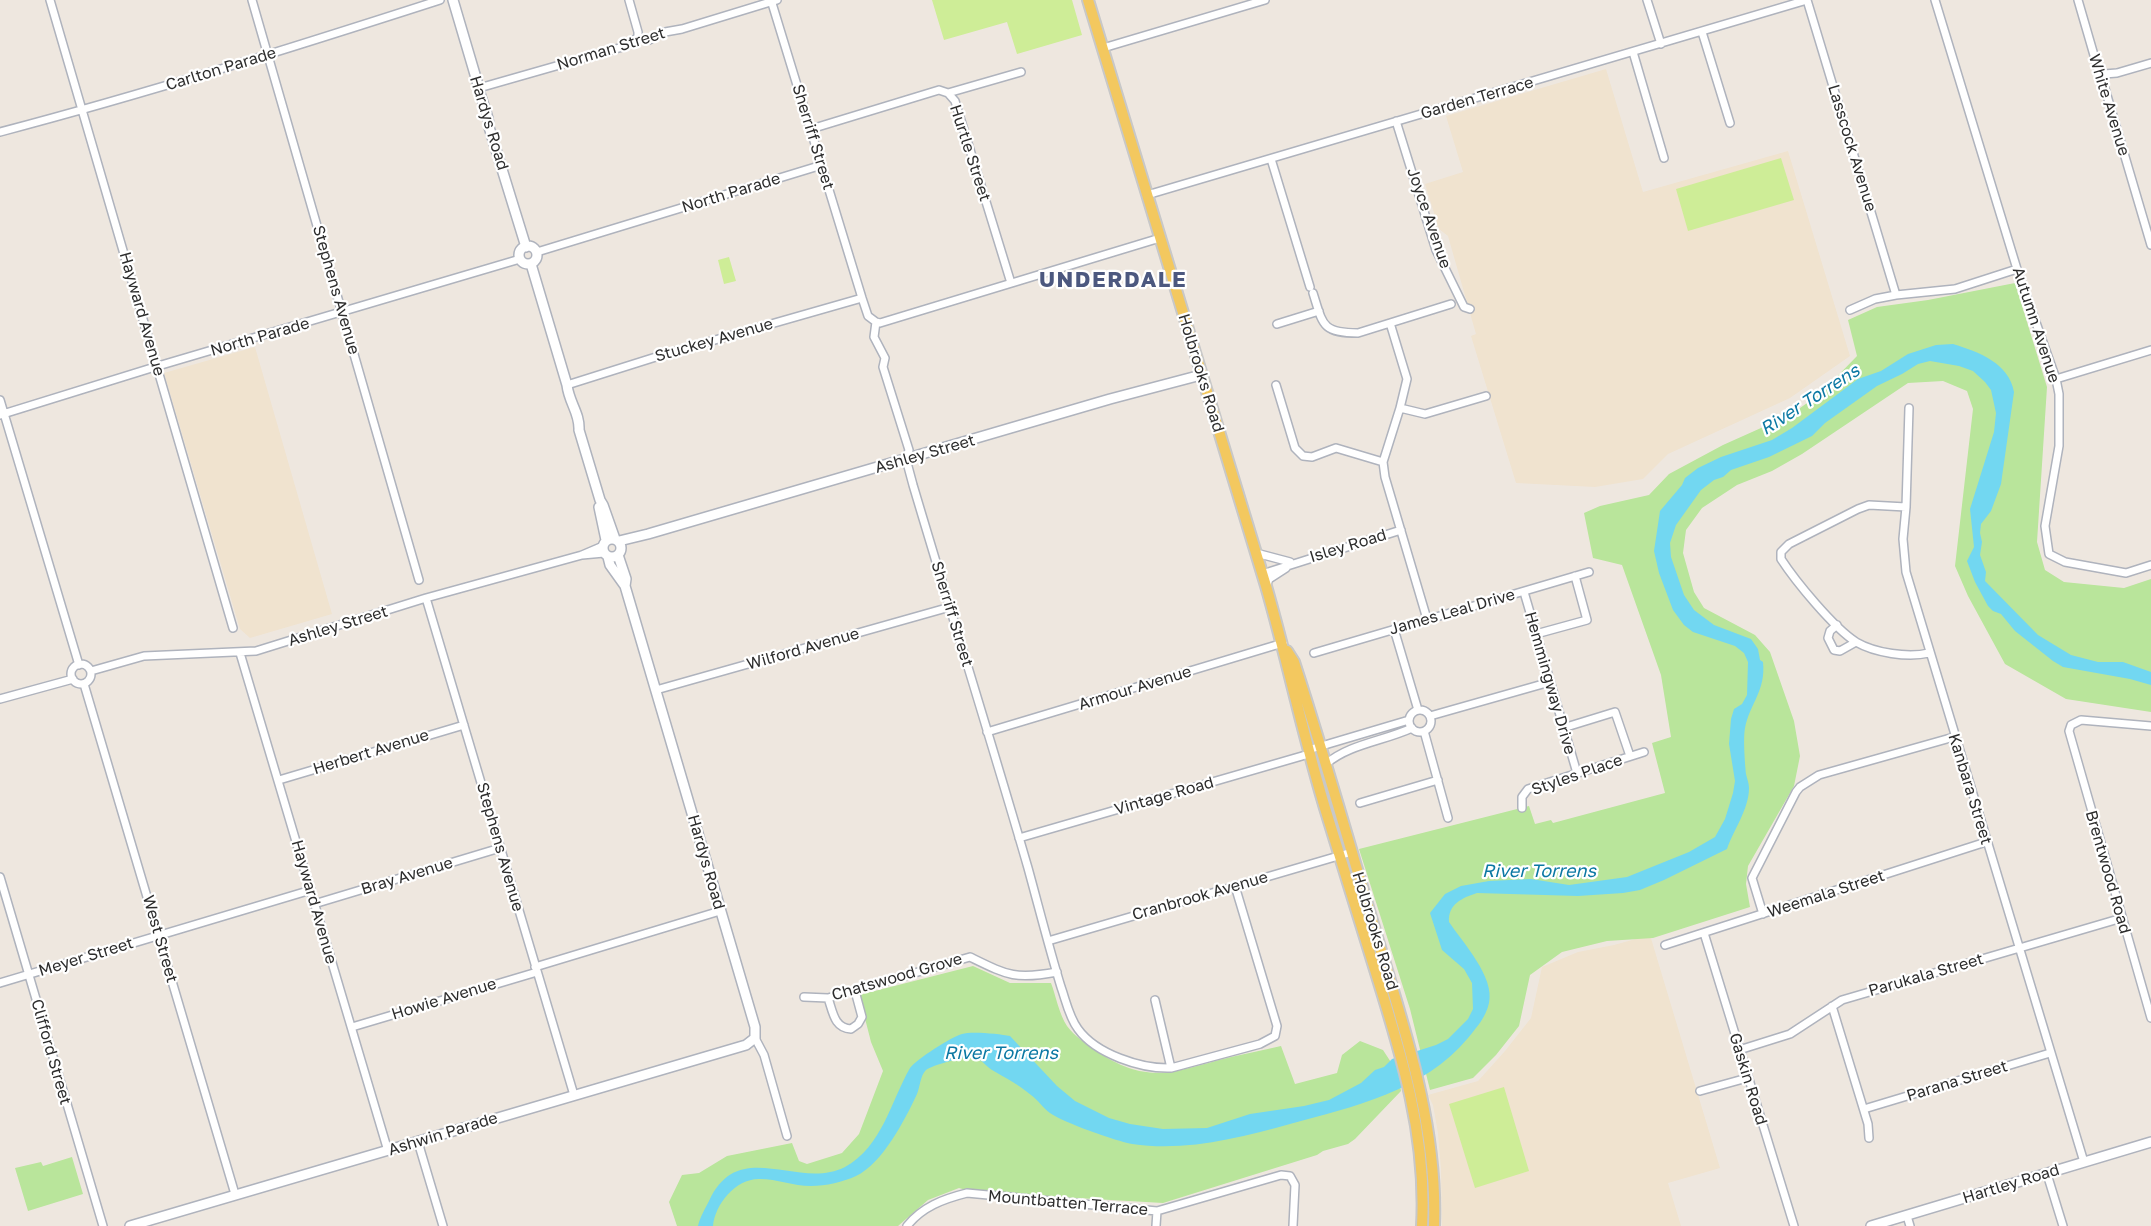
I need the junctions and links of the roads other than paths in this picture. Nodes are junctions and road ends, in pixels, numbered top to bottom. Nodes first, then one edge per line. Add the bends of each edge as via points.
1 (50, 0) edge
2 (252, 0) edge
3 (440, 0) edge
4 (453, 0) edge
5 (629, 0) edge
6 (1088, 0) edge
7 (1265, 0) edge
8 (1647, 0) edge
9 (1807, 0) edge
10 (1935, 0) edge
11 (2078, 0) edge
12 (773, 1) edge
13 (1793, 2) edge
14 (1702, 32) junction
15 (638, 38) junction
16 (1661, 44) junction
17 (1103, 48) junction
18 (1633, 52) junction
19 (268, 55) junction
20 (2151, 63) edge
21 (1021, 72) dead end
22 (2104, 74) junction
23 (478, 88) junction
24 (948, 93) junction
25 (82, 110) junction
26 (1396, 122) junction
27 (1731, 123) dead end
28 (810, 129) junction
29 (0, 132) edge
30 (1664, 158) dead end
31 (1271, 159) junction
32 (822, 165) junction
33 (1147, 195) junction
34 (1160, 238) junction
35 (2151, 245) edge
36 (526, 247) junction
37 (537, 252) junction
38 (520, 259) junction
39 (531, 264) junction
40 (2017, 269) junction
41 (1011, 283) junction
42 (1896, 295) junction
43 (862, 298) junction
44 (1450, 304) dead end
45 (1470, 309) dead end
46 (1850, 310) dead end
47 (1318, 311) junction
48 (343, 312) junction
49 (876, 322) junction
50 (1390, 322) junction
51 (1278, 324) dead end
52 (2151, 350) edge
53 (158, 366) junction
54 (1201, 375) junction
55 (2056, 379) junction
56 (567, 385) junction
57 (1276, 386) dead end
58 (1486, 396) dead end
59 (0, 400) edge
60 (1400, 408) junction
61 (1909, 408) dead end
62 (2, 415) edge
63 (906, 459) junction
64 (1383, 462) junction
65 (1906, 507) junction
66 (1401, 530) junction
67 (612, 547) junction
68 (1256, 553) junction
69 (1296, 563) junction
70 (2151, 565) edge
71 (1589, 572) dead end
72 (1262, 574) junction
73 (1575, 576) junction
74 (419, 580) dead end
75 (1266, 586) junction
76 (1524, 592) junction
77 (426, 598) junction
78 (950, 607) junction
79 (1427, 619) junction
80 (1837, 626) junction
81 (233, 628) dead end
82 (1394, 629) junction
83 (1536, 634) junction
84 (1856, 642) junction
85 (1282, 643) junction
86 (1314, 652) dead end
87 (240, 653) junction
88 (1929, 653) junction
89 (79, 664) junction
90 (91, 671) junction
91 (72, 679) junction
92 (1550, 682) junction
93 (84, 684) junction
94 (656, 690) junction
95 (0, 699) edge
96 (1418, 710) junction
97 (1430, 716) junction
98 (1409, 720) junction
99 (464, 725) junction
100 (2151, 726) edge
101 (1412, 728) junction
102 (1563, 728) junction
103 (1424, 731) junction
104 (987, 732) junction
105 (1954, 737) junction
106 (1321, 746) junction
107 (1308, 752) junction
108 (1644, 752) dead end
109 (1630, 756) junction
110 (1326, 765) junction
111 (1577, 773) junction
112 (279, 780) junction
113 (1438, 780) junction
114 (1360, 803) dead end
115 (1522, 808) dead end
116 (1448, 819) dead end
117 (1019, 838) junction
118 (1986, 842) junction
119 (500, 848) junction
120 (1352, 852) junction
121 (1339, 856) junction
122 (0, 877) edge
123 (1235, 886) junction
124 (311, 890) junction
125 (314, 904) junction
126 (720, 911) junction
127 (1763, 914) junction
128 (2122, 918) junction
129 (1704, 933) junction
130 (158, 935) junction
131 (1048, 941) junction
132 (1665, 945) dead end
133 (2019, 948) junction
134 (536, 969) junction
135 (1057, 972) junction
136 (29, 975) junction
137 (0, 983) edge
138 (855, 991) junction
139 (804, 998) dead end
140 (828, 998) junction
141 (1155, 1000) dead end
142 (1832, 1006) junction
143 (2151, 1018) edge
144 (352, 1027) junction
145 (754, 1038) junction
146 (1739, 1050) junction
147 (2050, 1053) junction
148 (1171, 1068) junction
149 (1748, 1078) junction
150 (1700, 1091) dead end
151 (574, 1095) junction
152 (1864, 1109) junction
153 (787, 1136) dead end
154 (1869, 1138) dead end
155 (418, 1142) junction
156 (2151, 1142) edge
157 (387, 1151) junction
158 (2084, 1162) junction
159 (2047, 1174) junction
160 (235, 1194) junction
161 (1158, 1211) junction
162 (1907, 1216) junction
163 (103, 1226) edge
164 (130, 1226) edge
165 (443, 1226) edge
166 (907, 1226) edge
167 (1156, 1226) edge
168 (1293, 1226) edge
169 (1422, 1226) edge
170 (1434, 1226) edge
171 (1794, 1226) edge
172 (1871, 1226) edge
173 (1910, 1226) edge
174 (2063, 1226) edge

1 - 25 street, Hayward Avenue
2 - 19 street, Stephens Avenue
3 - 19 street, Carlton Parade
4 - 23 street, Hardys Road
5 - 15 street
6 - 17 main road, Holbrooks Road
7 - 17 street
8 - 16 street
9 - 13 street, Garden Terrace
9 - 42 street, Lasscock Avenue
10 - 40 street, Autumn Avenue
11 - 22 street, White Avenue via 2098,69
12 - 15 street, Norman Street via 665,32 650,40
12 - 28 street, Sherriff Street
13 - 14 street, Garden Terrace
14 - 16 street, Garden Terrace
14 - 27 street
15 - 23 street, Norman Street via 626,46
16 - 18 street, Garden Terrace
17 - 33 main road, Holbrooks Road
18 - 26 street, Garden Terrace
18 - 30 street
19 - 25 street, Carlton Parade
19 - 48 street, Stephens Avenue
20 - 22 street
21 - 24 street
22 - 35 street, White Avenue via 2103,82
23 - 36 street, Hardys Road
24 - 28 street, Hurtle Street via 939,90
24 - 41 street, Hurtle Street via 955,101
25 - 29 street, Carlton Parade
25 - 53 street, Hayward Avenue
26 - 31 street, Garden Terrace
26 - 45 street, Joyce Avenue via 1436,250 1464,307
28 - 32 street, Sherriff Street
31 - 33 street, Garden Terrace
31 - 47 street
32 - 37 street, North Parade
32 - 43 street, Sherriff Street
33 - 34 main road, Holbrooks Road
34 - 41 street
34 - 54 main road, Holbrooks Road
36 - 37 street
36 - 38 street
37 - 39 street
38 - 39 street
38 - 48 street, North Parade
39 - 56 street, Hardys Road
40 - 42 street via 1955,289
40 - 55 street, Autumn Avenue
41 - 49 street
42 - 46 street
43 - 49 street, Sherriff Street via 868,316
43 - 56 street, Stuckey Avenue
44 - 50 street
47 - 50 street via 1330,329 1344,333 1358,333
47 - 51 street
48 - 53 street, North Parade
48 - 74 street, Stephens Avenue
49 - 63 street, Sherriff Street via 874,337 885,358 883,368 909,450
50 - 60 street via 1407,380
52 - 55 street
53 - 62 street, North Parade
53 - 81 street, Hayward Avenue
54 - 63 street, Ashley Street
54 - 68 main road, Holbrooks Road
55 - 70 street, Autumn Avenue via 2059,446 2045,526 2049,554 2065,562 2126,573
56 - 67 street, Hardys Road
57 - 64 street via 1295,448 1303,456 1336,448
58 - 60 street via 1425,414
59 - 62 street
60 - 64 street
61 - 65 street, Kanbara Street
62 - 89 street
63 - 67 street, Ashley Street
63 - 78 street, Sherriff Street
64 - 66 street
65 - 80 street via 1869,505 1789,544 1781,552 1790,572
65 - 88 street, Kanbara Street via 1906,573
66 - 69 street, Isley Road
66 - 79 street
67 - 77 street, Ashley Street
67 - 94 street, Hardys Road via 626,579
68 - 69 street, Isley Road
68 - 72 main road, Holbrooks Road
69 - 72 street, Isley Road
69 - 75 street, Isley Road via 1269,579
71 - 73 street, James Leal Drive
72 - 75 main road, Holbrooks Road
73 - 76 street, James Leal Drive
73 - 83 street via 1587,620
75 - 85 main road, Holbrooks Road
76 - 79 street, James Leal Drive
76 - 83 street, Hemmingway Drive
77 - 87 street, Ashley Street
77 - 99 street, Stephens Avenue
78 - 94 street, Wilford Avenue
78 - 104 street, Sherriff Street
79 - 82 street, James Leal Drive
80 - 84 street
80 - 84 street via 1828,638 1834,650
82 - 86 street, James Leal Drive
82 - 96 street
83 - 92 street, Hemmingway Drive
84 - 88 street via 1885,651
85 - 104 street, Armour Avenue
85 - 106 main road, Holbrooks Road via 1294,662
85 - 107 main road, Holbrooks Road
87 - 90 street, Ashley Street via 144,656
87 - 112 street, Hayward Avenue
88 - 105 street, Kanbara Street
89 - 90 street
89 - 91 street
90 - 93 street via 91,678
91 - 93 street
91 - 95 street
92 - 97 street
92 - 102 street, Hemmingway Drive
93 - 130 street, West Street
94 - 126 street, Hardys Road
96 - 97 street
96 - 98 street
97 - 103 street via 1430,726
98 - 101 street
98 - 106 street, Vintage Road
99 - 112 street, Herbert Avenue
99 - 119 street, Stephens Avenue
100 - 128 street, Brentwood Road via 2081,720 2071,725 2069,731
101 - 103 street
101 - 110 street via 1338,754
102 - 109 street via 1615,712
102 - 111 street, Hemmingway Drive
103 - 113 street
104 - 117 street, Sherriff Street
105 - 118 street, Kanbara Street
105 - 127 street via 1819,775 1800,787 1752,878
106 - 107 street, Vintage Road
106 - 110 main road, Holbrooks Road
107 - 117 street, Vintage Road
107 - 121 main road, Holbrooks Road
108 - 109 street, Styles Place
109 - 111 street, Styles Place
110 - 120 main road, Holbrooks Road
111 - 115 street, Styles Place via 1528,789 1522,797
112 - 124 street, Hayward Avenue
113 - 114 street
113 - 116 street
117 - 131 street, Sherriff Street
118 - 127 street, Weemala Street
118 - 133 street, Kanbara Street
119 - 125 street, Bray Avenue
119 - 134 street, Stephens Avenue
120 - 121 street, Cranbrook Avenue
120 - 170 main road, Holbrooks Road via 1423,1103 1430,1137
121 - 123 street, Cranbrook Avenue
121 - 169 main road, Holbrooks Road via 1404,1064 1421,1175
122 - 136 street, Clifford Street
123 - 131 street, Cranbrook Avenue
123 - 148 street, Sherriff Street via 1277,1026 1275,1036 1260,1044
124 - 125 street, Hayward Avenue
124 - 130 street, Meyer Street
125 - 144 street, Hayward Avenue
126 - 134 street, Howie Avenue
126 - 145 street, Hardys Road
127 - 129 street, Weemala Street
128 - 133 street, Parukala Street
128 - 143 street, Brentwood Road
129 - 132 street, Weemala Street
129 - 146 street, Gaskin Road
130 - 136 street, Meyer Street
130 - 160 street, West Street
131 - 135 street, Sherriff Street
133 - 142 street, Parukala Street
133 - 147 street, Kanbara Street
134 - 144 street, Howie Avenue
134 - 151 street, Stephens Avenue
135 - 138 street, Chatswood Grove via 1030,977 1005,974 970,957
135 - 148 street, Sherriff Street via 1078,1030 1094,1043 1138,1065
136 - 137 street, Meyer Street
136 - 163 street, Clifford Street
138 - 140 street, Chatswood Grove
138 - 140 street via 862,1017 851,1029 843,1029 836,1022
139 - 140 street, Chatswood Grove
141 - 148 street
142 - 146 street, Parukala Street via 1790,1034
142 - 152 street
144 - 157 street, Hayward Avenue
145 - 151 street, Ashwin Parade via 746,1045
145 - 153 street, Hardys Road via 764,1055
146 - 149 street, Gaskin Road
147 - 152 street, Parana Street
147 - 158 street, Kanbara Street
149 - 150 street
149 - 171 street, Gaskin Road
151 - 155 street, Ashwin Parade
152 - 154 street
155 - 157 street, Ashwin Parade
155 - 165 street
156 - 158 street, Hartley Road
157 - 160 street, Ashwin Parade
158 - 159 street, Hartley Road
159 - 162 street, Hartley Road
159 - 174 street
160 - 164 street, Ashwin Parade
161 - 166 street, Mountbatten Terrace via 967,1193 931,1205
161 - 167 street
161 - 168 street, Mountbatten Terrace via 1281,1174 1290,1176 1295,1185
162 - 172 street, Hartley Road
162 - 173 street

